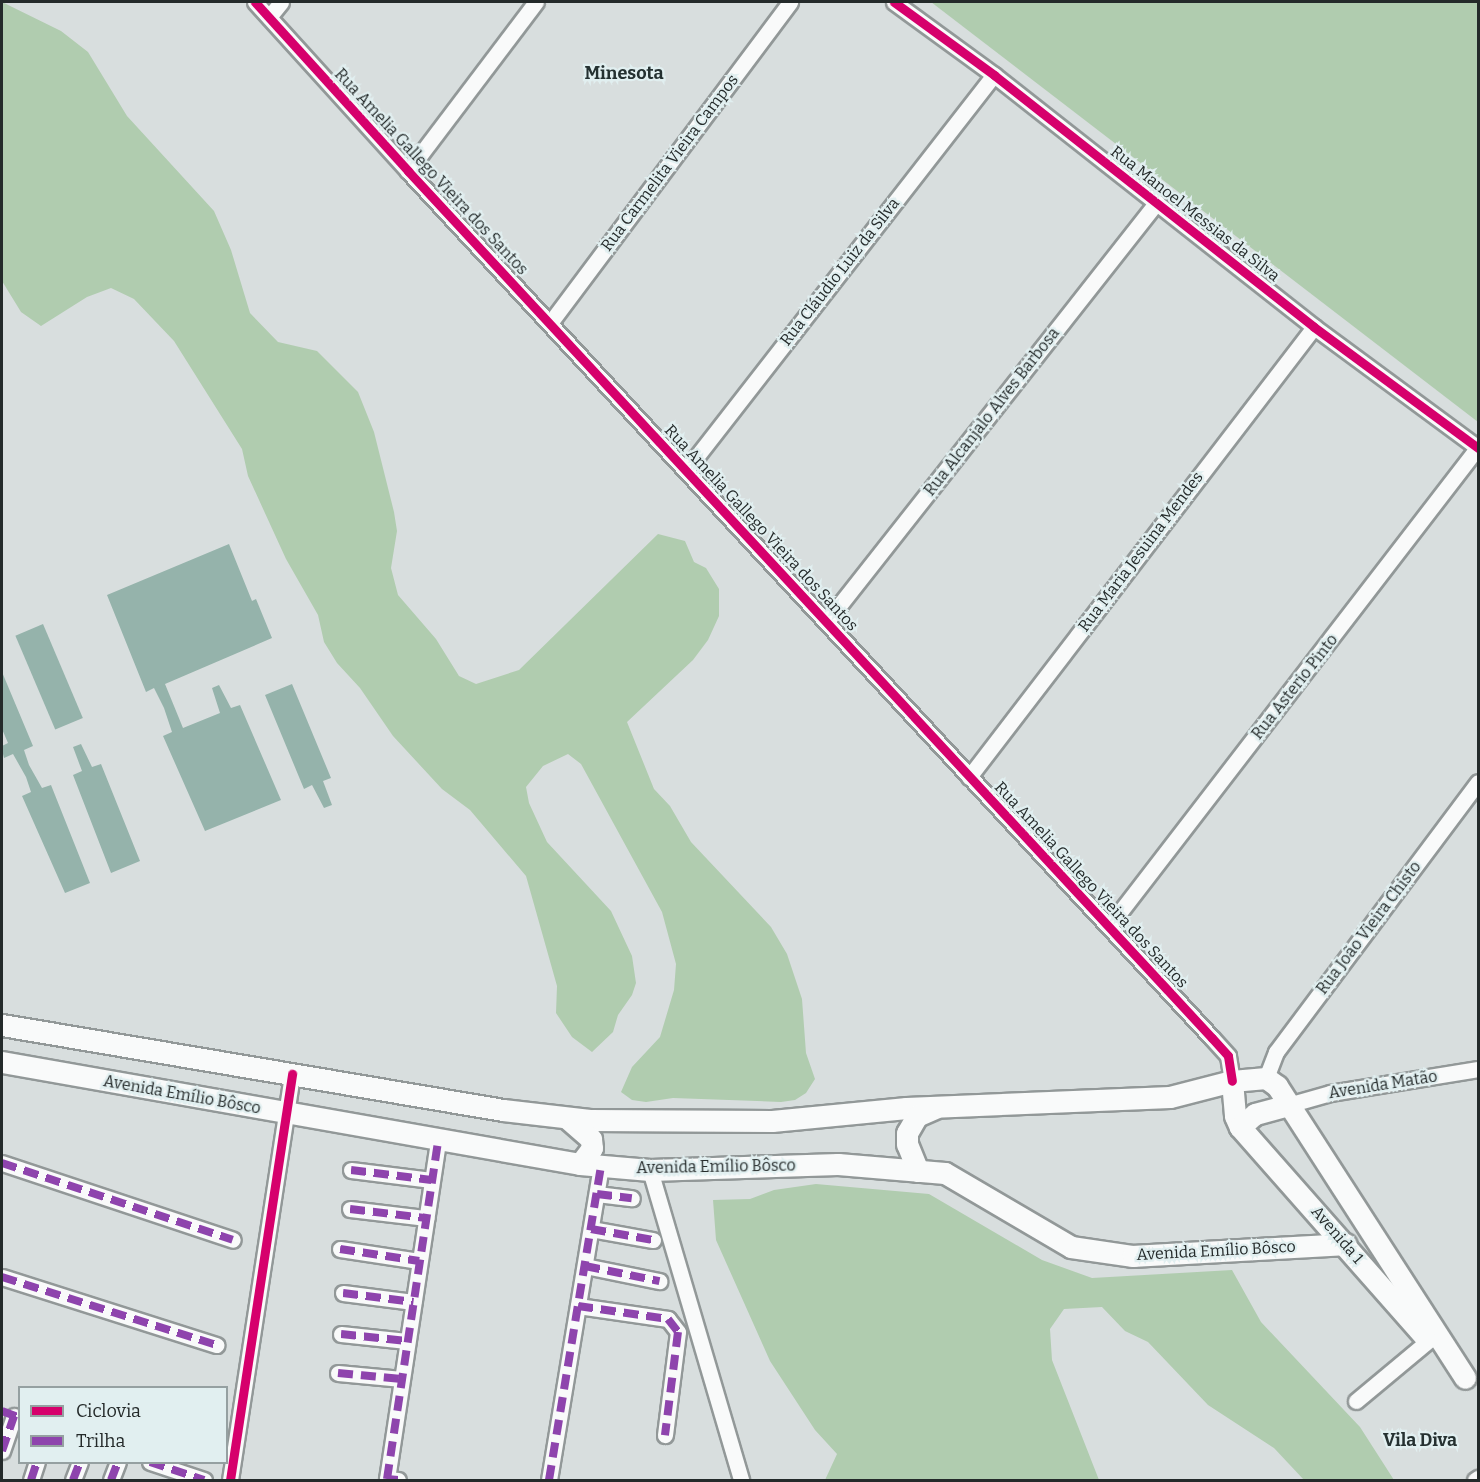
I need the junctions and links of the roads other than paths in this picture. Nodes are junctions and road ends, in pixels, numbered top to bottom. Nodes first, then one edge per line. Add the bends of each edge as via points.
1 (255, 2) edge
2 (281, 2) edge
3 (536, 2) edge
4 (790, 2) edge
5 (894, 2) edge
6 (269, 17) junction
7 (994, 75) junction
8 (408, 171) junction
9 (1157, 202) junction
10 (550, 323) junction
11 (1314, 327) junction
12 (1478, 447) edge
13 (687, 469) junction
14 (827, 621) junction
15 (969, 777) junction
16 (1479, 782) edge
17 (1110, 925) junction
18 (2, 1025) edge
19 (2, 1062) edge
20 (1479, 1069) edge
21 (292, 1074) junction
22 (1266, 1078) junction
23 (1232, 1081) junction
24 (1288, 1105) junction
25 (938, 1107) junction
26 (288, 1113) junction
27 (567, 1118) junction
28 (1240, 1127) junction
29 (438, 1140) junction
30 (2, 1163) edge
31 (591, 1165) junction
32 (351, 1170) dead end
33 (650, 1170) junction
34 (918, 1171) junction
35 (431, 1180) junction
36 (597, 1194) junction
37 (632, 1198) dead end
38 (350, 1209) dead end
39 (426, 1218) junction
40 (591, 1229) junction
41 (233, 1240) dead end
42 (653, 1240) dead end
43 (1346, 1244) junction
44 (340, 1249) dead end
45 (419, 1261) junction
46 (585, 1266) junction
47 (2, 1277) edge
48 (659, 1281) dead end
49 (343, 1293) dead end
50 (413, 1302) junction
51 (578, 1306) junction
52 (341, 1334) dead end
53 (407, 1341) junction
54 (1428, 1341) junction
55 (216, 1345) dead end
56 (338, 1373) dead end
57 (402, 1379) junction
58 (1472, 1383) edge
59 (1356, 1401) dead end
60 (12, 1415) edge
61 (664, 1435) dead end
62 (2, 1451) edge
63 (36, 1464) edge
64 (79, 1464) edge
65 (117, 1464) edge
66 (156, 1464) edge
67 (31, 1480) edge
68 (74, 1480) edge
69 (111, 1480) edge
70 (204, 1480) edge
71 (230, 1480) edge
72 (398, 1480) edge
73 (549, 1480) edge
74 (741, 1480) edge

1 - 6 street, Rua Amelia Gallego Vieira dos Santos
2 - 6 street
3 - 8 street
4 - 10 street, Rua Carmelita Vieira Campos
5 - 7 street, Rua Manoel Messias da Silva
6 - 8 street, Rua Amelia Gallego Vieira dos Santos
7 - 9 street, Rua Manoel Messias da Silva
7 - 13 street, Rua Cláudio Luiz da Silva
8 - 10 street, Rua Amelia Gallego Vieira dos Santos
9 - 11 street, Rua Manoel Messias da Silva
9 - 14 street, Rua Alcanjalo Alves Barbosa
10 - 13 street, Rua Amelia Gallego Vieira dos Santos
11 - 12 street, Rua Manoel Messias da Silva
11 - 15 street, Rua Maria Jesuina Mendes
12 - 17 street, Rua Asterio Pinto
13 - 14 street, Rua Amelia Gallego Vieira dos Santos
14 - 15 street, Rua Amelia Gallego Vieira dos Santos
15 - 17 street, Rua Amelia Gallego Vieira dos Santos
16 - 22 street, Rua João Vieira Chisto via 1276,1052
17 - 23 street, Rua Amelia Gallego Vieira dos Santos via 1228,1056
18 - 21 main road
19 - 26 main road, Avenida Emílio Bôsco
20 - 24 street, Avenida Matão via 1330,1093
21 - 26 street
21 - 27 main road
22 - 23 main road
22 - 24 main road via 1277,1086
23 - 25 main road via 1170,1097
23 - 28 main road, Avenida 1 via 1235,1116
24 - 28 main road via 1255,1114
24 - 58 main road
25 - 27 main road via 780,1120 652,1122
25 - 34 main road via 917,1116 906,1133
26 - 29 main road, Avenida Emílio Bôsco
26 - 71 street
27 - 31 main road via 591,1139
28 - 43 main road, Avenida 1
29 - 31 main road, Avenida Emílio Bôsco
29 - 35 street
30 - 41 street
31 - 33 main road, Avenida Emílio Bôsco
31 - 36 street
32 - 35 street
33 - 34 main road, Avenida Emílio Bôsco via 838,1164
33 - 74 street
34 - 43 main road, Avenida Emílio Bôsco via 945,1173 1071,1247 1133,1256
35 - 39 street
36 - 37 street
36 - 40 street
38 - 39 street
39 - 45 street
40 - 42 street
40 - 46 street
43 - 54 main road, Avenida 1
44 - 45 street
45 - 50 street
46 - 48 street
46 - 51 street
47 - 55 street
49 - 50 street
50 - 53 street
51 - 61 street via 668,1319 678,1332
51 - 73 street
52 - 53 street
53 - 57 street
54 - 58 main road, Avenida 1
54 - 59 street
56 - 57 street
57 - 72 street via 387,1479
60 - 62 street
63 - 67 street
64 - 68 street
65 - 69 street
66 - 70 street

